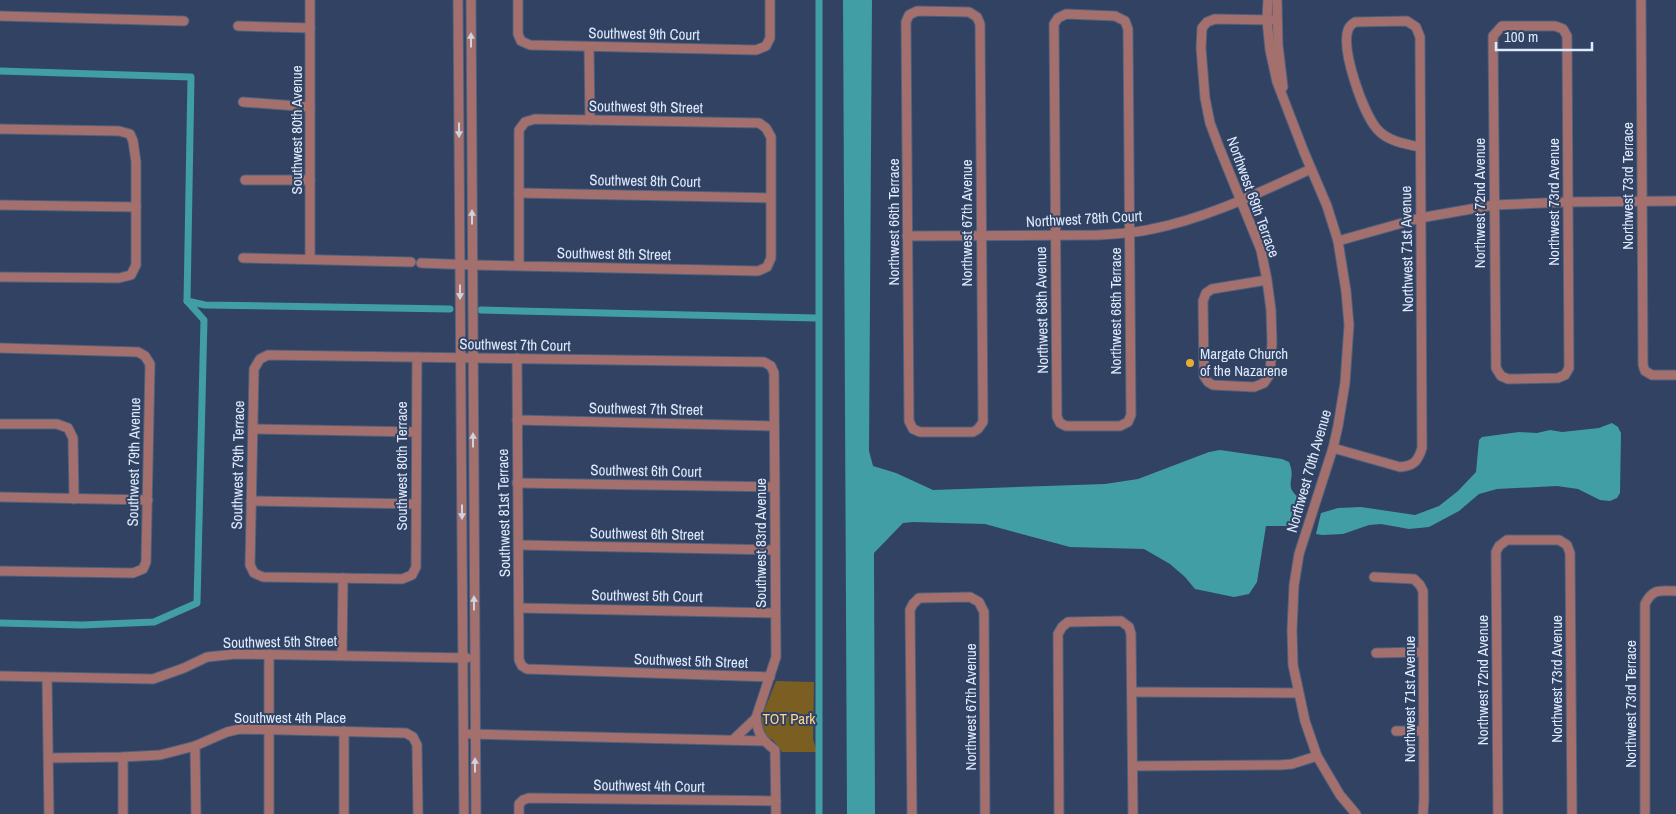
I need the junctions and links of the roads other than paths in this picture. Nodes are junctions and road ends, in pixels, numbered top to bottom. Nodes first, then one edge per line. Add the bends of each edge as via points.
1 (310, 0) edge
2 (458, 0) edge
3 (471, 0) edge
4 (518, 0) edge
5 (770, 0) edge
6 (1268, 0) edge
7 (1277, 0) edge
8 (1641, 0) edge
9 (0, 16) edge
10 (977, 17) joint
11 (1272, 20) junction
12 (1124, 21) joint
13 (184, 22) dead end
14 (238, 26) dead end
15 (310, 28) junction
16 (1563, 29) joint
17 (589, 48) junction
18 (243, 102) dead end
19 (310, 107) junction
20 (590, 120) junction
21 (0, 129) edge
22 (1420, 147) junction
23 (1311, 169) junction
24 (245, 180) dead end
25 (310, 180) junction
26 (519, 193) junction
27 (771, 198) junction
28 (1241, 200) junction
29 (1676, 201) edge
30 (1568, 202) junction
31 (1641, 202) junction
32 (0, 205) edge
33 (1494, 205) junction
34 (136, 207) junction
35 (1420, 218) junction
36 (1129, 233) junction
37 (908, 236) junction
38 (981, 236) junction
39 (1055, 236) junction
40 (1338, 241) junction
41 (242, 258) dead end
42 (310, 259) junction
43 (460, 264) junction
44 (472, 265) junction
45 (519, 266) junction
46 (0, 277) edge
47 (1267, 280) junction
48 (0, 348) edge
49 (417, 357) junction
50 (260, 358) joint
51 (460, 358) junction
52 (473, 358) junction
53 (517, 358) junction
54 (771, 366) joint
55 (1676, 374) edge
56 (1501, 376) joint
57 (517, 420) junction
58 (1060, 423) joint
59 (0, 424) edge
60 (774, 426) junction
61 (253, 429) junction
62 (978, 429) joint
63 (416, 432) junction
64 (1333, 448) junction
65 (517, 483) junction
66 (774, 487) junction
67 (0, 497) edge
68 (74, 499) junction
69 (148, 500) junction
70 (251, 502) junction
71 (415, 504) junction
72 (1567, 545) joint
73 (519, 546) junction
74 (775, 550) junction
75 (0, 571) edge
76 (1374, 577) dead end
77 (343, 578) junction
78 (1676, 591) edge
79 (519, 608) junction
80 (775, 613) junction
81 (1376, 652) dead end
82 (1423, 652) junction
83 (269, 654) junction
84 (342, 655) junction
85 (462, 658) junction
86 (475, 658) junction
87 (522, 666) joint
88 (0, 676) edge
89 (770, 677) junction
90 (47, 678) junction
91 (1132, 692) junction
92 (1298, 693) junction
93 (756, 718) junction
94 (269, 730) junction
95 (344, 731) junction
96 (1396, 731) dead end
97 (1423, 731) junction
98 (463, 734) junction
99 (475, 734) junction
100 (734, 740) junction
101 (764, 741) junction
102 (195, 746) junction
103 (1317, 756) junction
104 (123, 757) junction
105 (50, 758) junction
106 (1133, 766) junction
107 (776, 801) junction
108 (50, 814) edge
109 (123, 814) edge
110 (196, 814) edge
111 (269, 814) edge
112 (344, 814) edge
113 (418, 814) edge
114 (464, 814) edge
115 (476, 814) edge
116 (519, 814) edge
117 (776, 814) edge
118 (912, 814) edge
119 (985, 814) edge
120 (1059, 814) edge
121 (1133, 814) edge
122 (1356, 814) edge
123 (1423, 814) edge
124 (1498, 814) edge
125 (1572, 814) edge
126 (1646, 814) edge

1 - 15 street, Southwest 80th Avenue
2 -> 43 street
44 -> 3 street
4 - 17 street, Southwest 9th Court via 521,41 530,45
5 - 17 street, Southwest 9th Court via 770,38 766,46 756,50
6 - 11 street, Northwest 70th Avenue
7 - 11 street, Northwest 70th Avenue
8 - 31 street, Northwest 73rd Terrace
9 - 13 street
10 - 37 street, Northwest 66th Terrace via 969,12 917,11 909,15 906,22
10 - 38 street, Northwest 67th Avenue via 980,24
11 - 23 street, Northwest 70th Avenue via 1270,50 1277,82
11 - 28 street, Northwest 69th Terrace via 1215,19 1202,28 1205,98 1210,123
12 - 36 street, Northwest 68th Terrace via 1128,29
12 - 39 street, Northwest 68th Avenue via 1115,16 1066,14 1054,24
14 - 15 street
15 - 19 street, Southwest 80th Avenue
16 - 30 street, Northwest 73rd Avenue via 1567,36
16 - 33 street, Northwest 72nd Avenue via 1555,26 1502,26 1493,36
17 - 20 street
18 - 19 street
19 - 25 street, Southwest 80th Avenue
20 - 26 street, Southwest 9th Street via 535,119 525,122 519,130
20 - 27 street, Southwest 9th Street via 759,123 771,137
21 - 34 street via 119,131 130,134 136,162
22 - 22 street, Northwest 71st Avenue via 1386,137 1370,119 1351,69 1347,46 1347,31 1355,22 1407,21 1416,27 1420,37
22 - 35 street, Northwest 71st Avenue
23 - 28 street, Northwest 78th Court
23 - 40 street, Northwest 70th Avenue
24 - 25 street
25 - 42 street, Southwest 80th Avenue
26 - 27 street, Southwest 8th Court
26 - 45 street
27 - 45 street, Southwest 8th Street via 771,258 768,268 758,271
28 - 36 street, Northwest 78th Court via 1188,220
28 - 47 street, Northwest 69th Terrace via 1261,250
29 - 31 street
30 - 31 street
30 - 33 street
30 - 56 street, Northwest 73rd Avenue via 1569,368 1558,378 1508,379
31 - 55 street, Northwest 73rd Terrace via 1643,365 1645,371 1652,375
32 - 34 street
33 - 35 street
33 - 56 street, Northwest 72nd Avenue via 1496,368
34 - 46 street via 136,265 131,275 119,278
35 - 40 street
35 - 64 street, Northwest 71st Avenue via 1420,456 1415,463 1400,467
36 - 39 street, Northwest 78th Court
36 - 58 street, Northwest 68th Terrace via 1131,415 1128,422 1120,426 1066,426
37 - 38 street, Northwest 78th Court
37 - 62 street, Northwest 66th Terrace via 909,421 913,429 920,432 972,432
38 - 39 street, Northwest 78th Court
38 - 62 street, Northwest 67th Avenue via 983,422
39 - 58 street, Northwest 68th Avenue via 1057,417
40 - 64 street, Northwest 70th Avenue via 1349,335 1343,399
41 - 42 street, Southwest 8th Street
42 - 43 street, Southwest 8th Street
43 - 44 street, Southwest 8th Street
43 -> 51 street
44 - 45 street, Southwest 8th Street
44 - 52 street
47 - 47 street, Northwest 69th Terrace via 1212,289 1206,293 1203,301 1204,376 1213,386 1254,387 1264,383 1270,374 1271,310
48 - 69 street, Southwest 79th Avenue via 138,352 145,356 150,364
49 - 50 street, Southwest 7th Court via 268,355
49 - 51 street, Southwest 7th Court
49 - 63 street, Southwest 80th Terrace
50 - 61 street, Southwest 79th Terrace via 254,369
51 - 52 street, Southwest 7th Court
51 -> 85 street
52 - 53 street, Southwest 7th Court
86 -> 52 street
53 - 54 street, Southwest 7th Court via 764,362
53 - 57 street, Southwest 81st Terrace
54 - 60 street, Southwest 83rd Avenue via 774,373
57 - 60 street, Southwest 7th Street
57 - 65 street, Southwest 81st Terrace
59 - 68 street via 57,424 68,428 73,438
60 - 66 street, Southwest 83rd Avenue
61 - 63 street
61 - 70 street, Southwest 79th Terrace
63 - 71 street, Southwest 80th Terrace
64 - 92 street, Northwest 70th Avenue via 1299,554 1294,585 1293,664
65 - 66 street, Southwest 6th Court
65 - 73 street, Southwest 81st Terrace
66 - 74 street, Southwest 83rd Avenue
67 - 68 street
68 - 69 street
69 - 75 street, Southwest 79th Avenue via 146,562 142,569 133,573
70 - 71 street
70 - 77 street, Southwest 79th Terrace via 250,566 254,573 262,577
71 - 77 street, Southwest 80th Terrace via 416,567 412,574 402,579
72 - 124 street, Northwest 72nd Avenue via 1560,540 1507,540 1496,552
72 - 125 street, Northwest 73rd Avenue via 1570,553
73 - 74 street, Southwest 6th Street
73 - 79 street, Southwest 81st Terrace
74 - 80 street, Southwest 83rd Avenue
76 - 82 street, Northwest 71st Avenue via 1414,579 1420,585 1423,591
77 - 84 street
78 - 126 street, Northwest 73rd Terrace via 1656,591 1644,604
79 - 80 street, Southwest 5th Court
79 - 87 street, Southwest 81st Terrace via 519,660
80 - 89 street, Southwest 83rd Avenue via 776,657
81 - 82 street
82 - 97 street, Northwest 71st Avenue
83 - 84 street, Southwest 5th Street
83 - 90 street, Southwest 5th Street via 207,657 153,679
83 - 94 street
84 - 85 street, Southwest 5th Street
85 - 86 street, Southwest 5th Street
85 - 98 street
86 - 99 street
87 - 89 street, Southwest 5th Street via 527,669
88 - 90 street, Southwest 5th Street
89 - 93 street, Southwest 83rd Avenue
90 - 105 street
91 - 92 street
91 - 106 street
91 - 120 street via 1129,627 1121,621 1068,622 1062,628 1058,634
92 - 103 street, Northwest 70th Avenue
93 - 100 street, Southwest 83rd Avenue
93 - 101 street via 757,730
94 - 95 street, Southwest 4th Place
94 - 102 street, Southwest 4th Place via 240,729
94 - 111 street
95 - 112 street
95 - 113 street, Southwest 4th Place via 406,733 413,737 417,745
96 - 97 street
97 - 123 street, Northwest 71st Avenue
98 - 99 street
98 - 114 street
99 - 100 street
115 -> 99 street
100 - 101 street
101 - 107 street via 775,750
102 - 104 street, Southwest 4th Place via 160,755
102 - 110 street
103 - 106 street via 1280,765
103 - 122 street, Northwest 70th Avenue via 1340,795
104 - 105 street, Southwest 4th Place
104 - 109 street
105 - 108 street
106 - 121 street
107 - 116 street, Southwest 4th Court via 529,798 519,804
107 - 117 street
118 - 119 street, Northwest 67th Avenue via 910,610 919,598 970,597 980,602 984,612

